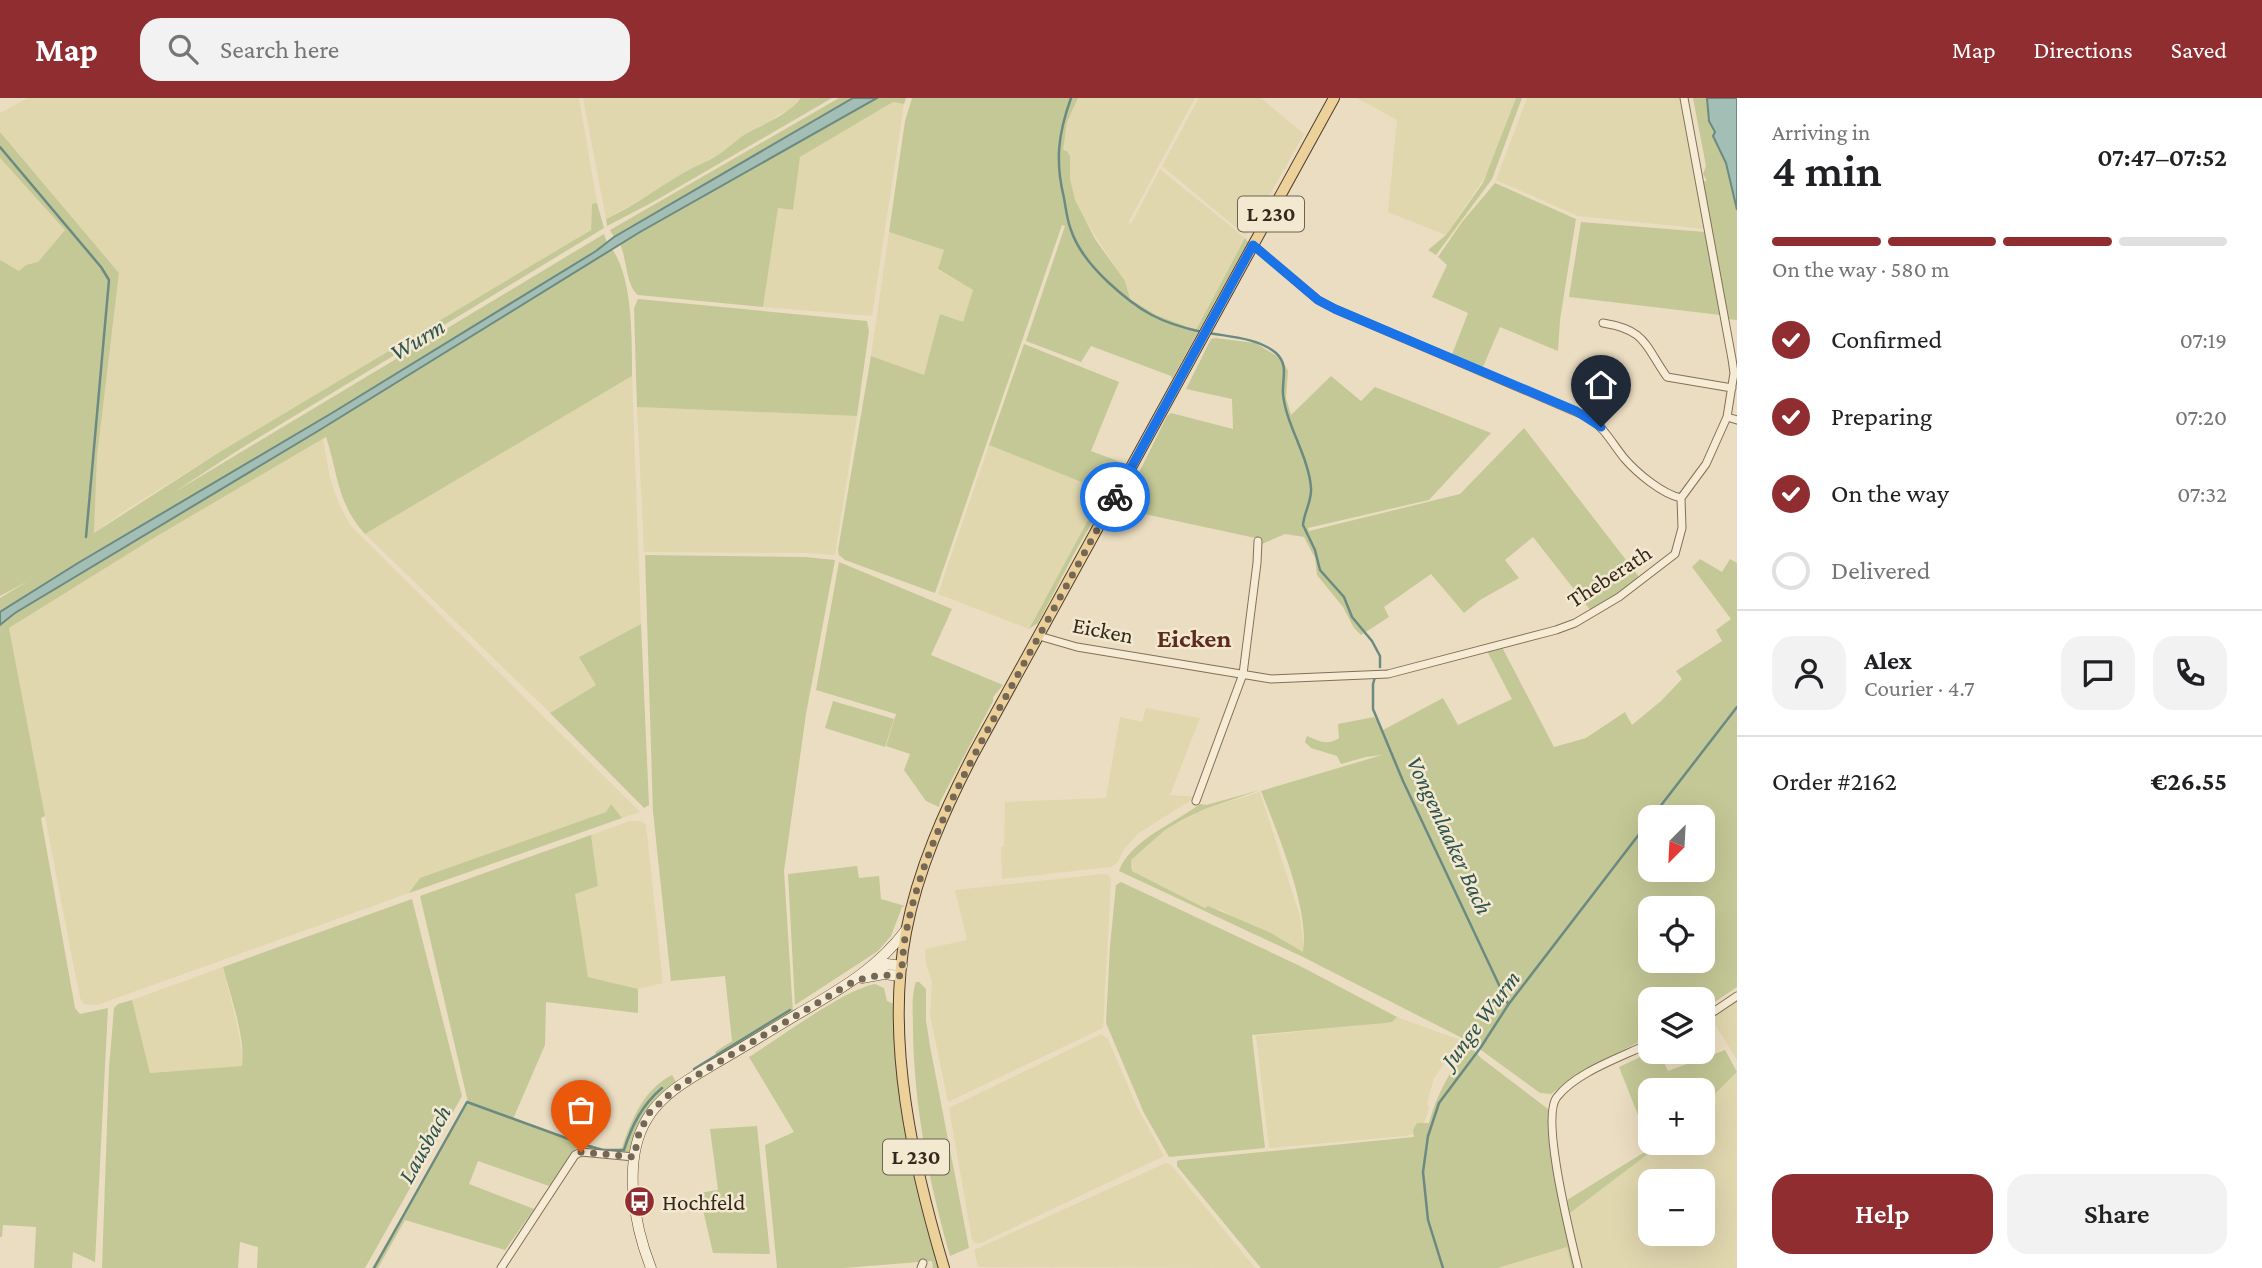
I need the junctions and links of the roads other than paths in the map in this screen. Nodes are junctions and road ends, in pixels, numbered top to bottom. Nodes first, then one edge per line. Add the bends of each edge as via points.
1 (1334, 98) edge
2 (1684, 98) edge
3 (1253, 245) junction
4 (1603, 323) dead end
5 (1734, 350) edge
6 (1736, 373) edge
7 (1732, 388) junction
8 (1727, 416) junction
9 (1737, 420) edge
10 (1681, 498) junction
11 (1258, 541) dead end
12 (1039, 636) junction
13 (1243, 674) junction
14 (1376, 675) joint
15 (1196, 802) dead end
16 (906, 930) junction
17 (869, 969) junction
18 (901, 971) junction
19 (849, 984) junction
20 (1737, 996) edge
21 (1715, 1011) edge
22 (1638, 1049) edge
23 (634, 1157) junction
24 (501, 1268) edge
25 (651, 1268) edge
26 (944, 1268) edge
27 (1578, 1268) edge

1 - 3 main road, L 230
2 - 5 street
3 - 10 street via 1335,309 1588,417 1629,463 1670,496
3 - 12 main road, L 230
4 - 7 street via 1636,333 1667,377
5 - 6 street
6 - 7 street
7 - 8 street
8 - 9 street
8 - 10 street via 1706,464
10 - 14 street, Theberath via 1682,528 1675,554 1601,608 1556,630
11 - 13 street
12 - 13 street, Eicken via 1077,647
12 - 16 main road, L 230 via 951,800
13 - 14 street, Eicken via 1271,679
13 - 15 street
16 - 17 street
16 - 18 main road, L 230
17 - 18 street via 887,964
17 - 19 street
18 - 19 street via 870,975
18 - 26 main road, L 230 via 905,1087 922,1185
19 - 23 street via 679,1086 650,1112
20 - 21 street
22 - 27 street via 1576,1081 1552,1105 1560,1187
23 - 24 street via 575,1155
23 - 25 street via 632,1191

